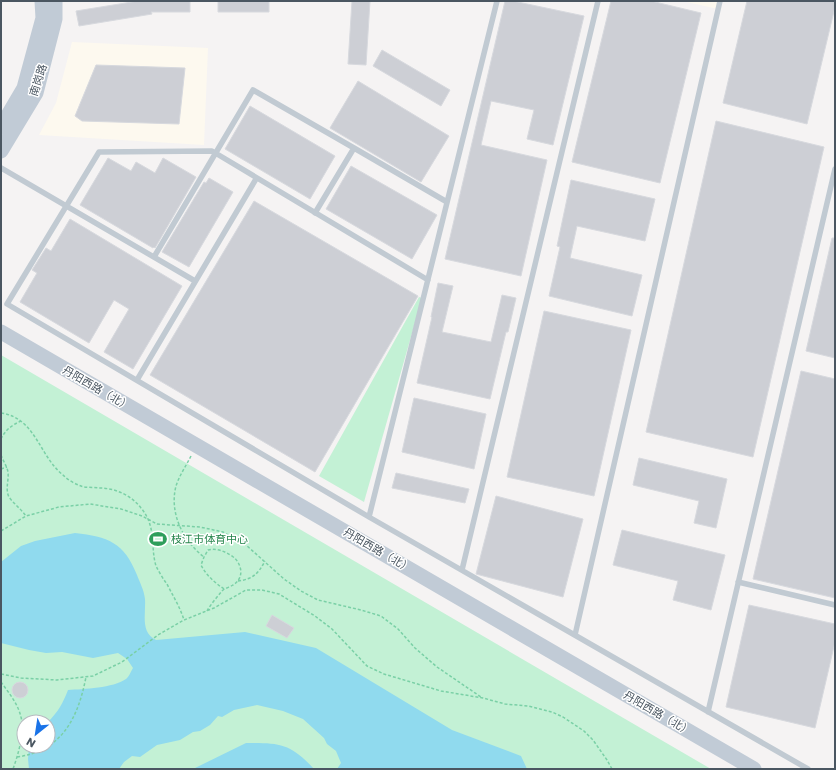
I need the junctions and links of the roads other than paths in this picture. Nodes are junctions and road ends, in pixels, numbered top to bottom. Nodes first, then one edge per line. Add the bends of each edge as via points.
1 (42, 1) edge
2 (55, 1) edge
3 (497, 1) edge
4 (598, 1) edge
5 (720, 1) edge
6 (1, 126) edge
7 (354, 148) junction
8 (1, 151) edge
9 (216, 154) junction
10 (1, 168) edge
11 (835, 169) edge
12 (256, 179) junction
13 (447, 202) junction
14 (66, 206) junction
15 (315, 213) junction
16 (154, 258) junction
17 (428, 280) junction
18 (195, 281) junction
19 (1, 332) edge
20 (137, 380) junction
21 (369, 517) junction
22 (462, 570) junction
23 (738, 582) junction
24 (835, 605) edge
25 (575, 635) junction
26 (708, 712) junction
27 (754, 769) edge
28 (808, 769) edge

1 - 6 street, 南岗路 via 43,18 24,88
2 - 8 street, 南岗路 via 56,19 36,93
3 - 13 lane
4 - 22 lane
5 - 25 lane
7 - 9 lane via 253,90
7 - 13 lane
7 - 15 lane
9 - 12 lane
9 - 14 lane via 212,151 99,152
9 - 16 lane
10 - 14 lane
11 - 23 lane
12 - 15 lane
12 - 18 lane
13 - 17 lane
14 - 16 lane
14 - 20 lane via 7,304
15 - 17 lane
16 - 18 lane
17 - 21 lane
18 - 20 lane
19 - 27 street, 丹阳西路（北）
20 - 21 lane
21 - 22 lane
22 - 25 lane
23 - 24 lane
23 - 26 lane
25 - 26 lane
26 - 28 lane

